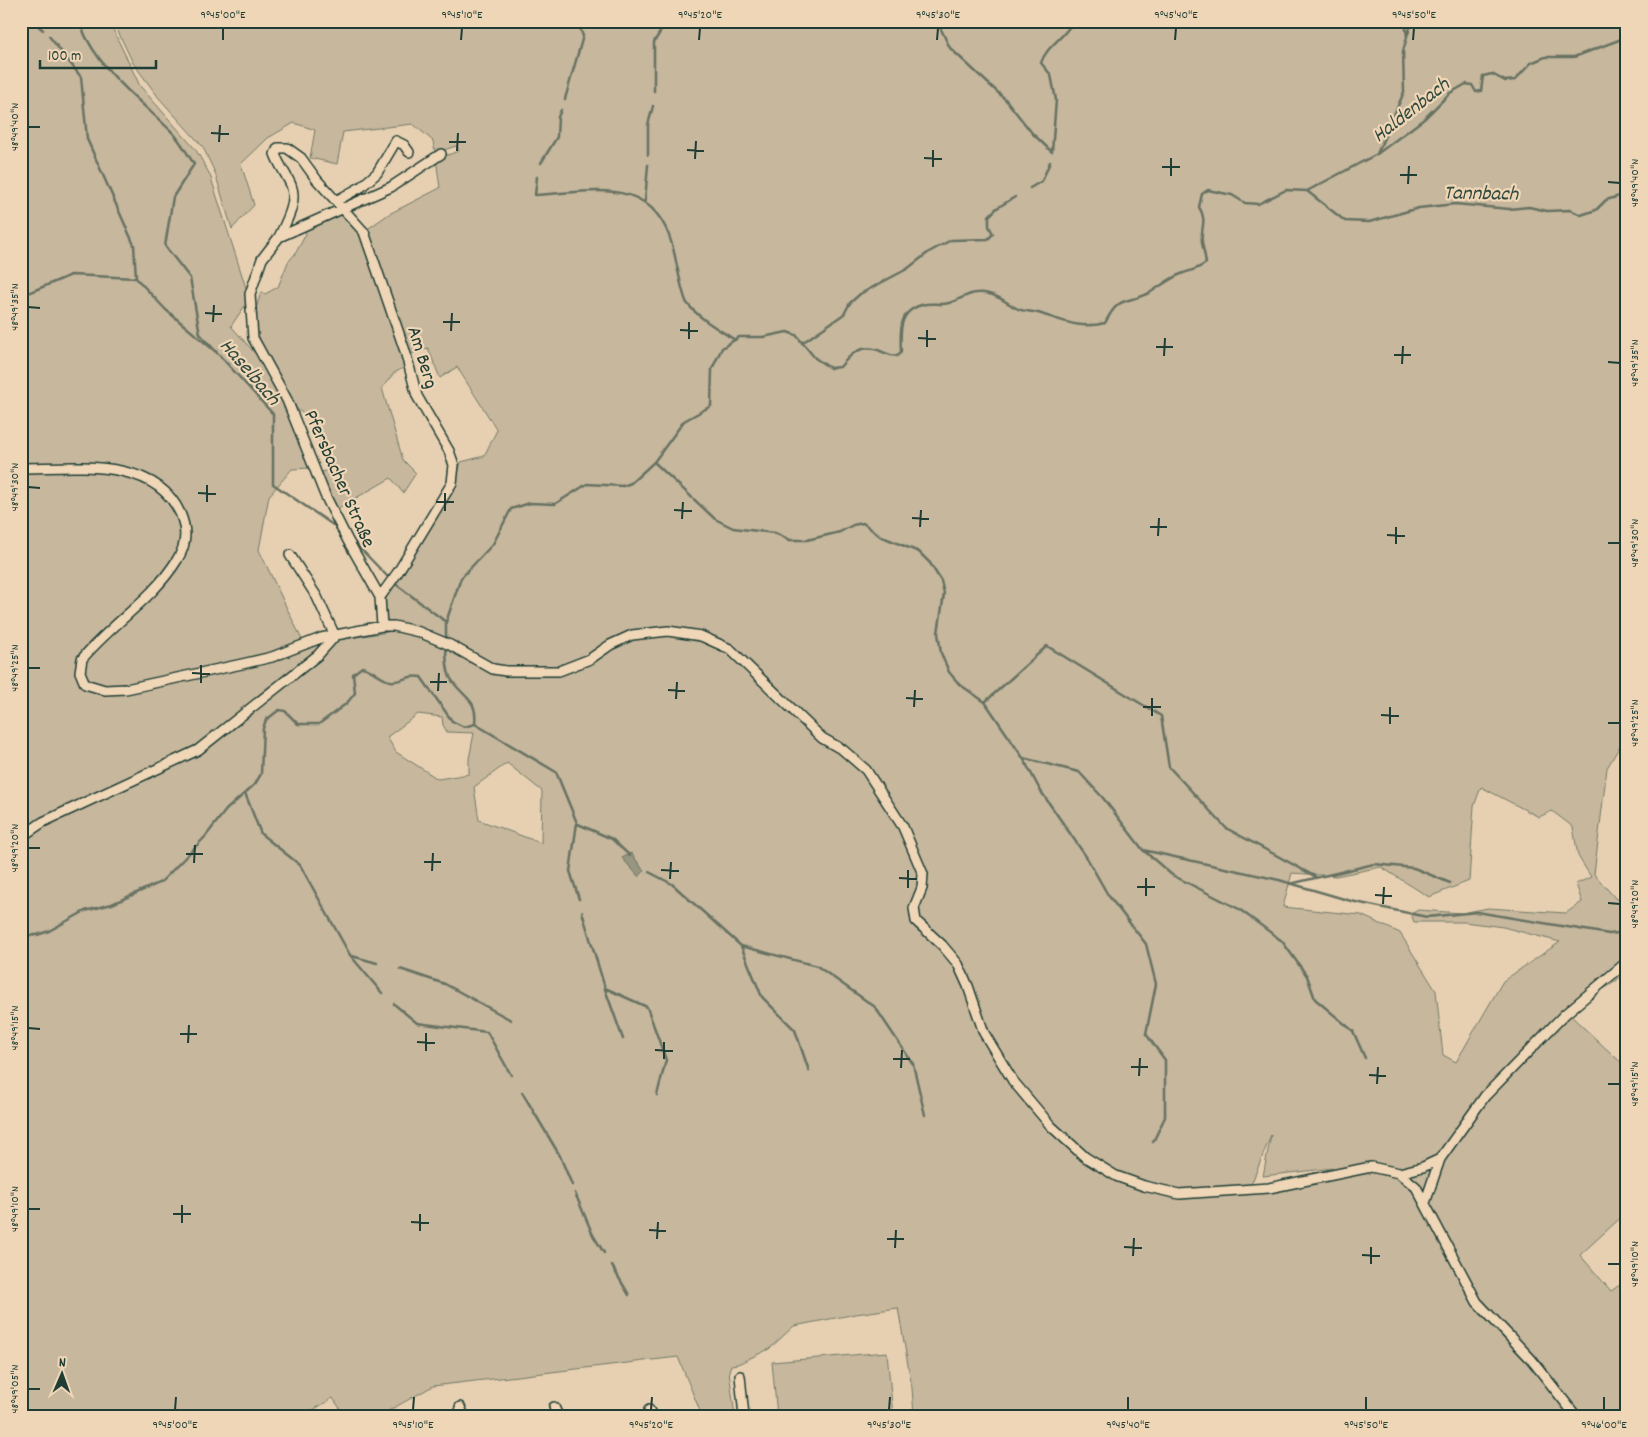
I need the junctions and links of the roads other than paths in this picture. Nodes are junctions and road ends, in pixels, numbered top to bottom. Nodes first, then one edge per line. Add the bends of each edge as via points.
1 (409, 152) dead end
2 (440, 154) dead end
3 (336, 201) junction
4 (343, 208) junction
5 (279, 237) junction
6 (21, 468) edge
7 (290, 555) dead end
8 (380, 597) junction
9 (382, 626) junction
10 (335, 636) junction
11 (21, 837) edge
12 (1624, 964) edge
13 (1440, 1160) junction
14 (1399, 1174) junction
15 (1424, 1203) junction
16 (740, 1376) dead end
17 (460, 1407) dead end
18 (464, 1416) edge
19 (744, 1416) edge
20 (1576, 1416) edge

1 - 3 street via 396,141 377,173 361,187
2 - 4 street, Pfersbacher Straße via 391,187
3 - 4 street, Am Berg
3 - 5 street, Am Berg via 302,158 286,148 278,148 275,154 291,185 293,200
4 - 5 street, Pfersbacher Straße
4 - 8 street, Am Berg via 364,232 417,396 454,465 452,483
5 - 8 street, Pfersbacher Straße via 262,259 250,294 254,338 287,400 338,522
6 - 10 street via 112,470 140,476 165,490 182,518 186,535 177,560 82,659 80,672 85,684 106,690 126,689 272,657 311,641
7 - 10 street via 317,597
8 - 9 street, Pfersbacher Straße
9 - 10 street
9 - 14 street via 418,632 506,672 559,671 590,659 632,635 668,631 701,636 730,648 822,738 843,750 866,770 903,828 923,874 922,888 914,908 916,921 958,964 984,1033 1013,1080 1058,1132 1085,1157 1116,1176 1179,1194 1269,1188 1371,1167
10 - 11 street via 318,656 198,750 43,822
12 - 13 street via 1565,1014 1485,1096
13 - 14 street
13 - 15 street
14 - 15 street via 1416,1187
15 - 20 street via 1477,1302 1531,1359
16 - 19 street
17 - 18 street

